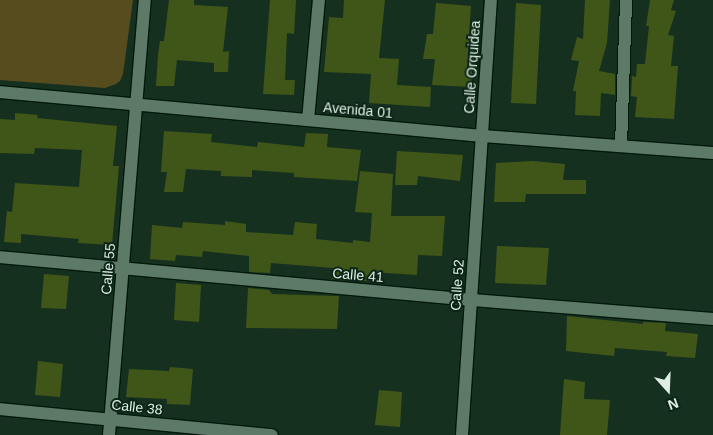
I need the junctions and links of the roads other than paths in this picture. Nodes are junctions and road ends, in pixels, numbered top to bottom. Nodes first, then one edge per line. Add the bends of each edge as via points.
1 (146, 0) edge
2 (319, 0) edge
3 (491, 0) edge
4 (626, 0) edge
5 (0, 92) edge
6 (136, 106) junction
7 (308, 120) junction
8 (482, 136) junction
9 (621, 146) junction
10 (713, 153) edge
11 (0, 257) edge
12 (123, 268) junction
13 (472, 300) junction
14 (713, 319) edge
15 (0, 409) edge
16 (110, 419) junction
17 (109, 435) edge
18 (272, 435) edge
19 (462, 435) edge

1 - 6 street, Calle 55
2 - 7 street
3 - 8 street, Calle Orquidea
4 - 9 street
5 - 6 street, Avenida 01
6 - 7 street, Avenida 01
6 - 12 street, Calle 55
7 - 8 street, Avenida 01
8 - 9 street, Avenida 01
8 - 13 street, Calle 52
9 - 10 street, Avenida 01
11 - 12 street, Calle 41
12 - 13 street, Calle 41
12 - 16 street, Calle 55
13 - 14 street, Calle 41
13 - 19 street, Calle 52
15 - 16 street, Calle 38
16 - 17 street, Calle 55
16 - 18 street, Calle 38

